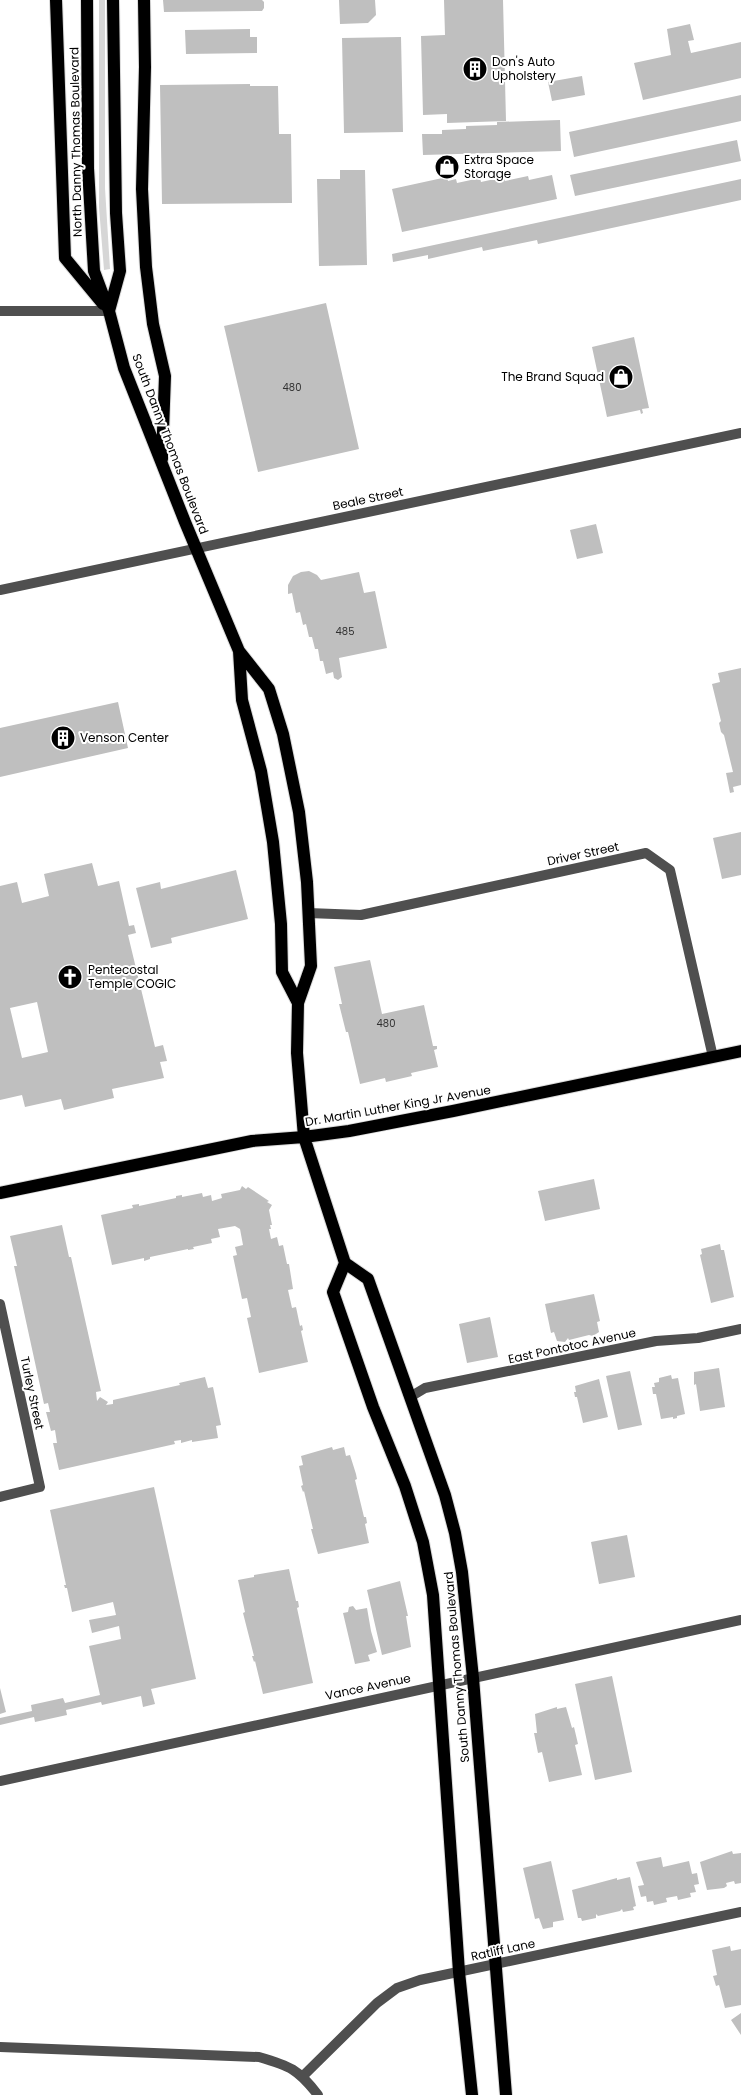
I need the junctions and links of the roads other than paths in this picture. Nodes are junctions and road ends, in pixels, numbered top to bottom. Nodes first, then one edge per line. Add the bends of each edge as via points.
1 (56, 0) edge
2 (87, 0) edge
3 (113, 0) edge
4 (144, 0) edge
5 (0, 311) edge
6 (109, 311) junction
7 (741, 433) edge
8 (162, 464) junction
9 (196, 548) junction
10 (0, 590) edge
11 (239, 651) junction
12 (308, 913) junction
13 (298, 1003) junction
14 (741, 1051) edge
15 (713, 1057) junction
16 (304, 1138) junction
17 (0, 1193) edge
18 (345, 1263) junction
19 (0, 1304) edge
20 (741, 1329) edge
21 (410, 1397) junction
22 (0, 1497) edge
23 (741, 1620) edge
24 (473, 1678) junction
25 (440, 1684) junction
26 (0, 1782) edge
27 (741, 1912) edge
28 (496, 1964) junction
29 (459, 1972) junction
30 (0, 2047) edge
31 (303, 2076) junction
32 (318, 2095) edge
33 (472, 2095) edge
34 (506, 2095) edge

1 - 6 main road via 65,258
2 - 6 main road, North Danny Thomas Boulevard via 88,168 94,271
3 - 6 main road via 116,213 120,271
4 - 8 main road via 142,189 153,324 165,376
5 - 6 street
6 - 8 main road, South Danny Thomas Boulevard via 124,368
7 - 9 street, Beale Street
8 - 9 main road, South Danny Thomas Boulevard
9 - 10 street, Beale Street
9 - 11 main road, South Danny Thomas Boulevard
11 - 12 main road, South Danny Thomas Boulevard via 269,689 283,734 299,812
11 - 13 main road, South Danny Thomas Boulevard via 242,700 261,771 273,842 282,972
12 - 13 main road, South Danny Thomas Boulevard via 310,966
12 - 15 street, Driver Street via 361,915 646,853 670,870
13 - 16 main road, South Danny Thomas Boulevard
14 - 15 main road, Dr. Martin Luther King Jr Avenue
15 - 16 main road, Dr. Martin Luther King Jr Avenue
16 - 17 main road, Dr. Martin Luther King Jr Avenue via 252,1142
16 - 18 main road, South Danny Thomas Boulevard
18 - 21 main road, South Danny Thomas Boulevard via 368,1279
18 - 25 main road, South Danny Thomas Boulevard via 333,1292 423,1542 433,1595
19 - 22 street, Turley Street via 40,1487
20 - 21 street, East Pontotoc Avenue via 698,1338 656,1341 425,1388
21 - 24 main road, South Danny Thomas Boulevard via 455,1533
23 - 24 street, Vance Avenue
24 - 25 street, Vance Avenue
24 - 28 main road, South Danny Thomas Boulevard
25 - 26 street, Vance Avenue
25 - 29 main road, South Danny Thomas Boulevard
27 - 28 street, Ratliff Lane
28 - 29 street, Ratliff Lane
28 - 34 main road, South Danny Thomas Boulevard
29 - 31 street, Ratliff Lane via 397,1988 377,2003
29 - 33 main road, South Danny Thomas Boulevard
30 - 31 street via 259,2057 283,2064
31 - 32 street

